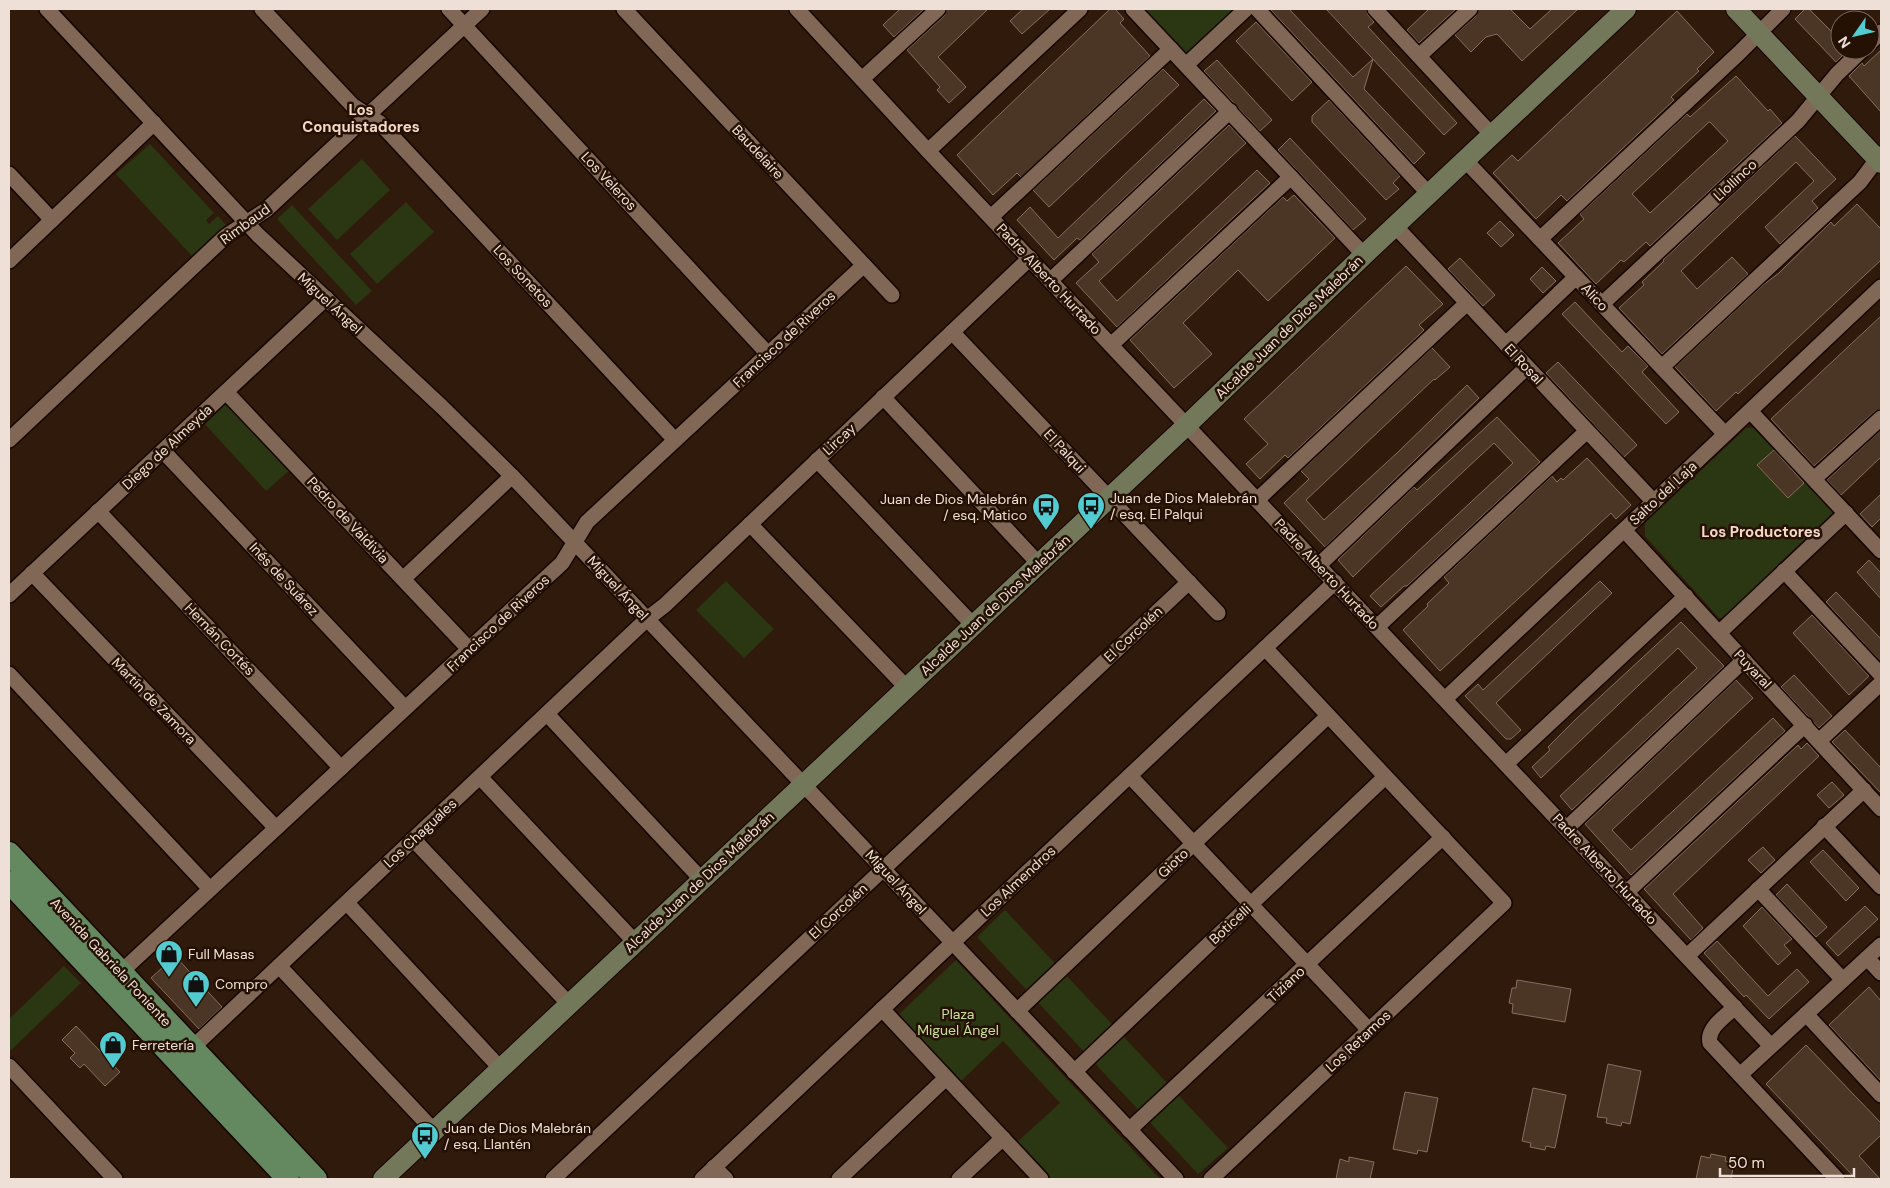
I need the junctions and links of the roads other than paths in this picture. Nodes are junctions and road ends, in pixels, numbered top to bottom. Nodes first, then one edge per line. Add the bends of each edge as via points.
1 (47, 9) edge
2 (262, 9) edge
3 (449, 9) edge
4 (482, 9) edge
5 (624, 9) edge
6 (938, 9) edge
7 (1080, 9) edge
8 (1133, 9) edge
9 (1246, 9) edge
10 (1257, 9) edge
11 (1375, 9) edge
12 (1470, 9) edge
13 (1626, 9) edge
14 (1736, 9) edge
15 (1783, 9) edge
16 (804, 11) edge
17 (464, 25) junction
18 (1759, 33) junction
19 (1170, 49) junction
20 (1419, 56) junction
21 (1852, 60) edge
22 (1186, 65) junction
23 (862, 79) junction
24 (1818, 96) junction
25 (1230, 111) junction
26 (368, 115) junction
27 (154, 123) junction
28 (1492, 135) junction
29 (928, 151) junction
30 (1880, 158) edge
31 (1465, 160) junction
32 (9, 174) edge
33 (1291, 177) junction
34 (1429, 194) junction
35 (991, 218) junction
36 (52, 220) junction
37 (247, 222) junction
38 (1395, 226) junction
39 (1540, 239) junction
40 (1364, 255) junction
41 (1030, 258) junction
42 (9, 261) edge
43 (864, 265) junction
44 (1576, 277) junction
45 (1051, 280) junction
46 (1881, 287) edge
47 (892, 295) dead end
48 (326, 298) junction
49 (1467, 302) junction
50 (1602, 304) junction
51 (952, 332) junction
52 (1506, 344) junction
53 (1112, 345) junction
54 (768, 354) junction
55 (1527, 367) junction
56 (1662, 367) junction
57 (226, 392) junction
58 (883, 397) junction
59 (1750, 411) junction
60 (1881, 418) edge
61 (1187, 425) junction
62 (1587, 431) junction
63 (11, 433) edge
64 (1725, 434) junction
65 (675, 440) junction
66 (163, 451) junction
67 (817, 460) junction
68 (512, 476) junction
69 (1814, 479) junction
70 (1109, 498) junction
71 (1257, 500) junction
72 (1654, 502) junction
73 (98, 511) junction
74 (1846, 513) junction
75 (750, 524) junction
76 (1624, 530) junction
77 (574, 542) junction
78 (1879, 544) edge
79 (1039, 564) junction
80 (1319, 565) junction
81 (1784, 571) junction
82 (32, 573) junction
83 (402, 578) junction
84 (1189, 582) junction
85 (1335, 582) junction
86 (9, 595) edge
87 (1686, 596) junction
88 (1218, 613) dead end
89 (647, 619) junction
90 (973, 625) junction
91 (1377, 627) junction
92 (1719, 633) junction
93 (1265, 648) junction
94 (469, 649) junction
95 (1744, 660) junction
96 (9, 674) edge
97 (1881, 675) edge
98 (1881, 683) edge
99 (907, 688) junction
100 (1445, 698) junction
101 (406, 708) junction
102 (546, 714) junction
103 (1328, 716) junction
104 (1805, 725) junction
105 (1819, 741) junction
106 (1506, 764) junction
107 (341, 768) junction
108 (1130, 776) junction
109 (1385, 776) junction
110 (480, 777) junction
111 (804, 785) junction
112 (1864, 790) junction
113 (1881, 809) edge
114 (1824, 826) junction
115 (276, 828) junction
116 (1567, 828) junction
117 (1442, 837) junction
118 (414, 840) junction
119 (1193, 844) junction
120 (9, 853) edge
121 (883, 869) junction
122 (702, 880) junction
123 (9, 882) edge
124 (1881, 887) edge
125 (210, 889) junction
126 (1758, 889) junction
127 (1627, 892) junction
128 (346, 902) junction
129 (1251, 904) junction
130 (635, 942) junction
131 (953, 943) junction
132 (1881, 945) edge
133 (1687, 956) junction
134 (1867, 958) junction
135 (1307, 964) junction
136 (279, 966) junction
137 (121, 972) junction
138 (1881, 973) edge
139 (1843, 980) junction
140 (569, 1004) junction
141 (1735, 1007) junction
142 (882, 1009) junction
143 (1017, 1011) junction
144 (1806, 1014) junction
145 (1369, 1030) junction
146 (1771, 1046) junction
147 (192, 1048) junction
148 (9, 1066) edge
149 (501, 1068) junction
150 (1074, 1072) junction
151 (1740, 1075) junction
152 (946, 1078) junction
153 (1881, 1095) edge
154 (1130, 1130) junction
155 (434, 1131) junction
156 (1003, 1138) junction
157 (714, 1167) junction
158 (115, 1179) edge
159 (288, 1179) edge
160 (316, 1179) edge
161 (383, 1179) edge
162 (553, 1179) edge
163 (702, 1179) edge
164 (726, 1179) edge
165 (839, 1179) edge
166 (959, 1179) edge
167 (1041, 1179) edge
168 (1176, 1179) edge
169 (1211, 1179) edge
170 (1837, 1179) edge

1 - 27 street, Miguel Ángel
2 - 26 street, Los Sonetos via 352,106
3 - 17 street, Los Veleros
4 - 17 street, Rimbaud
5 - 43 street, Baudelaire
6 - 23 street
7 - 29 street
8 - 19 street
9 - 22 street
10 - 34 street
11 - 20 street
12 - 20 street
13 - 28 street, Alcalde Juan de Dios Malebrán
14 - 18 street
15 - 18 street
16 - 23 street, Padre Alberto Hurtado
17 - 26 street, Rimbaud
17 - 54 street, Los Veleros
18 - 24 street
18 - 39 street
19 - 22 street
19 - 35 street
20 - 28 street
21 - 24 street, Llollinco
22 - 25 street
23 - 29 street, Padre Alberto Hurtado
24 - 30 street
24 - 50 street, Llollinco via 1798,121
25 - 33 street
25 - 45 street
26 - 37 street, Rimbaud via 266,210
26 - 65 street, Los Sonetos via 380,123
27 - 36 street
27 - 37 street, Miguel Ángel
28 - 31 street, Alcalde Juan de Dios Malebrán
29 - 35 street, Padre Alberto Hurtado
30 - 56 street via 1860,182
31 - 34 street, Alcalde Juan de Dios Malebrán
31 - 39 street, Alico
32 - 36 street
33 - 40 street
33 - 53 street
34 - 38 street, Alcalde Juan de Dios Malebrán
35 - 41 street, Padre Alberto Hurtado
36 - 42 street
37 - 48 street, Miguel Ángel
37 - 63 street, Rimbaud via 226,236
38 - 40 street, Alcalde Juan de Dios Malebrán
38 - 49 street, El Rosal
39 - 44 street, Alico
40 - 61 street, Alcalde Juan de Dios Malebrán
41 - 45 street, Padre Alberto Hurtado
41 - 51 street, Lircay
43 - 47 street, Baudelaire
43 - 54 street, Francisco de Riveros
44 - 50 street, Alico
44 - 52 street
45 - 53 street, Padre Alberto Hurtado
46 - 59 street, Salto del Laja
48 - 57 street, Diego de Almeyda
48 - 68 street, Miguel Ángel
49 - 52 street, El Rosal
49 - 71 street
50 - 56 street, Alico
51 - 58 street, Lircay
51 - 70 street, El Palqui
52 - 55 street, El Rosal
53 - 61 street, Padre Alberto Hurtado
54 - 65 street, Francisco de Riveros
55 - 62 street, El Rosal
55 - 80 street
56 - 64 street, Alico
57 - 66 street, Diego de Almeyda
57 - 83 street, Pedro de Valdivia
58 - 67 street, Lircay
58 - 79 street
59 - 64 street, Salto del Laja
59 - 69 street
60 - 69 street
61 - 70 street, Alcalde Juan de Dios Malebrán
61 - 71 street, Padre Alberto Hurtado
62 - 72 street, El Rosal
62 - 91 street
64 - 72 street, Salto del Laja
65 - 77 street, Francisco de Riveros via 587,522
66 - 73 street, Diego de Almeyda
66 - 101 street, Inés de Suárez
67 - 75 street, Lircay
67 - 90 street
68 - 77 street, Miguel Ángel
68 - 83 street
69 - 74 street
70 - 79 street, Alcalde Juan de Dios Malebrán
70 - 84 street, El Palqui
71 - 80 street, Padre Alberto Hurtado
72 - 76 street, Salto del Laja
73 - 82 street, Diego de Almeyda
73 - 107 street, Hernán Cortés
74 - 78 street
74 - 81 street
75 - 89 street, Lircay
75 - 99 street
76 - 87 street, Puyaral
76 - 100 street, Salto del Laja
77 - 89 street, Miguel Ángel
77 - 94 street, Francisco de Riveros via 562,563
79 - 90 street, Alcalde Juan de Dios Malebrán
80 - 85 street, Padre Alberto Hurtado
81 - 92 street
81 - 97 street
82 - 86 street, Diego de Almeyda
82 - 115 street, Martín de Zamora
83 - 94 street, Pedro de Valdivia
84 - 88 street, El Palqui
84 - 121 street, El Corcolén
85 - 91 street, Padre Alberto Hurtado
85 - 93 street, Los Almendros
87 - 92 street, Puyaral
87 - 106 street
89 - 102 street, Los Chaguales
89 - 111 street, Miguel Ángel
90 - 99 street, Alcalde Juan de Dios Malebrán
91 - 100 street, Padre Alberto Hurtado
92 - 95 street, Puyaral
93 - 103 street
93 - 108 street, Los Almendros
94 - 101 street, Francisco de Riveros
95 - 104 street, Puyaral
95 - 116 street
96 - 125 street
98 - 105 street
99 - 111 street, Alcalde Juan de Dios Malebrán
100 - 106 street, Padre Alberto Hurtado
101 - 107 street, Francisco de Riveros
102 - 110 street, Los Chaguales
102 - 122 street
103 - 109 street
103 - 119 street, Gioto
104 - 105 street, Puyaral
104 - 127 street
105 - 112 street, Puyaral
106 - 116 street, Padre Alberto Hurtado
107 - 115 street, Francisco de Riveros
108 - 119 street
108 - 131 street, Los Almendros
109 - 117 street
109 - 129 street, Boticelli
110 - 118 street, Los Chaguales
110 - 130 street
111 - 121 street, Miguel Ángel
111 - 122 street, Alcalde Juan de Dios Malebrán
112 - 113 street, Puyaral
112 - 114 street
114 - 124 street
114 - 126 street
115 - 125 street, Francisco de Riveros
116 - 127 street, Padre Alberto Hurtado
117 - 135 street, Tiziano
117 - 145 street, Los Retamos via 1504,903
118 - 128 street, Los Chaguales
118 - 140 street
119 - 129 street
119 - 143 street, Gioto
120 - 137 main road, Avenida Gabriela Poniente
121 - 131 street, Miguel Ángel
121 - 162 street, El Corcolén
122 - 130 street, Alcalde Juan de Dios Malebrán
123 - 159 main road, Avenida Gabriela Poniente
125 - 137 street, Francisco de Riveros
126 - 133 street
126 - 139 street
127 - 133 street, Padre Alberto Hurtado
128 - 136 street, Los Chaguales
128 - 149 street
129 - 135 street
129 - 150 street, Boticelli
130 - 140 street, Alcalde Juan de Dios Malebrán
131 - 142 street, Los Almendros
131 - 143 street, Miguel Ángel
132 - 134 street
133 - 141 street, Padre Alberto Hurtado
134 - 138 street
134 - 139 street
135 - 145 street
135 - 154 street, Tiziano
136 - 147 street, Los Chaguales
136 - 155 street
137 - 147 main road, Avenida Gabriela Poniente
139 - 144 street
140 - 149 street, Alcalde Juan de Dios Malebrán
141 - 146 street, Padre Alberto Hurtado
141 - 151 street via 1711,1031 1709,1039
142 - 152 street
142 - 157 street, Los Almendros
143 - 150 street, Miguel Ángel
144 - 146 street
144 - 153 street
145 - 169 street, Los Retamos
146 - 151 street
147 - 160 main road, Avenida Gabriela Poniente
148 - 158 street
149 - 155 street, Alcalde Juan de Dios Malebrán
150 - 154 street, Miguel Ángel
151 - 170 street
152 - 156 street
152 - 165 street
154 - 168 street, Miguel Ángel
155 - 161 street, Alcalde Juan de Dios Malebrán
156 - 166 street
156 - 167 street
157 - 163 street, Los Almendros
157 - 164 street

